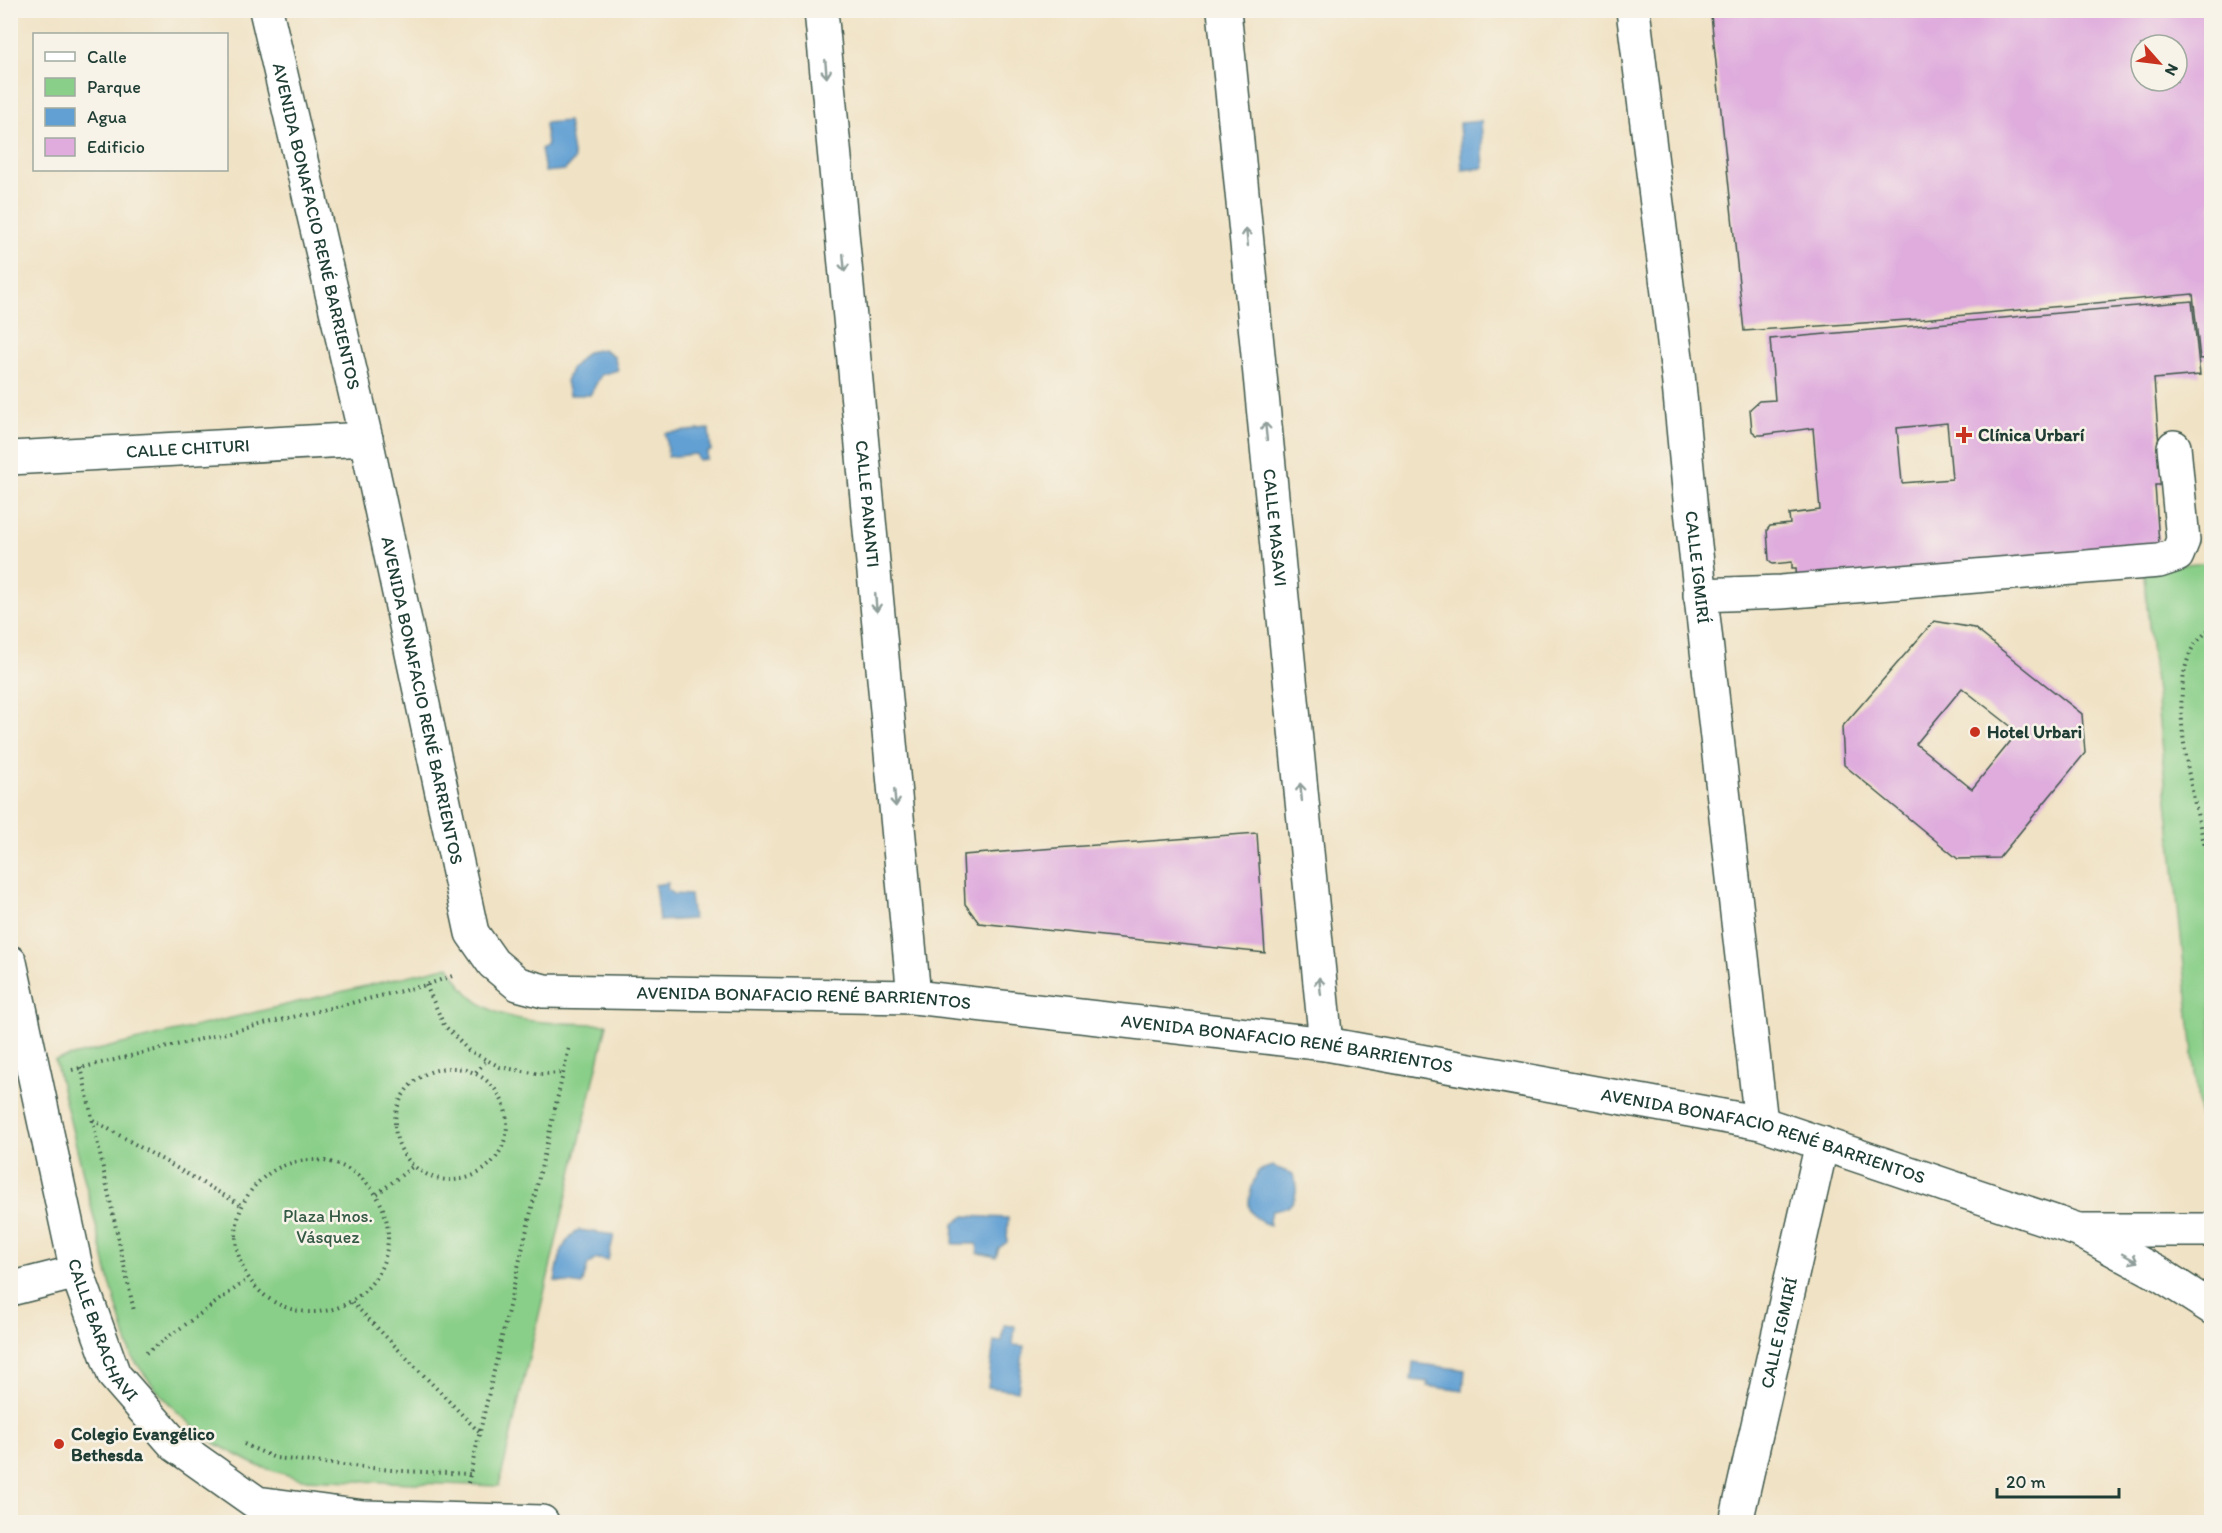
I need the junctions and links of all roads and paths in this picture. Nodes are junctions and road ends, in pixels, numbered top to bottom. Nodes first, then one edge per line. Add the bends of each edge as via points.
1 (266, 10) edge
2 (820, 10) edge
3 (1224, 10) edge
4 (1633, 10) edge
5 (366, 439) junction
6 (2174, 447) dead end
7 (10, 458) edge
8 (1700, 595) junction
9 (2211, 626) edge
10 (2211, 852) edge
11 (10, 962) edge
12 (493, 963) junction
13 (426, 985) junction
14 (914, 997) junction
15 (1326, 1044) junction
16 (569, 1048) dead end
17 (487, 1060) junction
18 (81, 1067) junction
19 (476, 1072) junction
20 (564, 1073) junction
21 (36, 1079) junction
22 (93, 1120) junction
23 (1761, 1123) junction
24 (1822, 1143) junction
25 (412, 1167) junction
26 (377, 1194) junction
27 (241, 1205) junction
28 (2078, 1230) junction
29 (2211, 1230) edge
30 (77, 1272) junction
31 (248, 1280) junction
32 (10, 1289) edge
33 (352, 1302) junction
34 (2211, 1308) edge
35 (136, 1322) dead end
36 (141, 1344) dead end
37 (480, 1433) junction
38 (234, 1440) dead end
39 (471, 1474) junction
40 (468, 1485) dead end
41 (542, 1522) edge
42 (1736, 1522) edge

1 - 5 street, AVENIDA BONAFACIO RENÉ BARRIENTOS
2 -> 14 street, CALLE PANANTI
15 -> 3 street, CALLE MASAVI
4 - 8 street, CALLE IGMIRÍ via 1678,374
5 - 7 street, CALLE CHITURI
5 - 12 street, AVENIDA BONAFACIO RENÉ BARRIENTOS via 472,933
6 - 8 street via 2184,540 2177,555 2159,561
8 - 23 street, CALLE IGMIRÍ
9 - 10 path via 2191,650 2181,685 2186,766 2204,843
11 - 21 street, CALLE BARACHAVI
12 - 13 path
12 - 14 street, AVENIDA BONAFACIO RENÉ BARRIENTOS via 518,984 544,991
13 - 17 path via 444,1025 468,1050
13 - 18 path
14 - 15 street, AVENIDA BONAFACIO RENÉ BARRIENTOS
15 - 23 street, AVENIDA BONAFACIO RENÉ BARRIENTOS
16 - 20 path
17 - 19 path
17 - 20 path via 501,1067 539,1074
18 - 21 path
18 - 22 path
19 - 25 path via 444,1067 414,1080 396,1107 395,1139
19 - 25 path via 500,1094 508,1125 499,1156 473,1177 441,1181
20 - 37 path
21 - 30 street, CALLE BARACHAVI
22 - 27 path
22 - 35 path
23 - 24 street, AVENIDA BONAFACIO RENÉ BARRIENTOS
24 - 28 street, AVENIDA BONAFACIO RENÉ BARRIENTOS
24 - 42 street, CALLE IGMIRÍ
25 - 26 path
26 - 27 path via 354,1170 322,1159 289,1162 260,1178
26 - 33 path via 388,1222 387,1253 375,1281
27 - 31 path via 235,1244
28 - 29 street, AVENIDA BONAFACIO RENÉ BARRIENTOS
28 -> 34 street, AVENIDA BONAFACIO RENÉ BARRIENTOS via 2161,1275
30 - 32 street
30 - 41 street, CALLE BARACHAVI via 114,1375 175,1445 257,1503 364,1517
31 - 33 path via 277,1305 315,1314
31 - 36 path via 143,1355
33 - 37 path
37 - 39 path
38 - 39 path via 275,1458
39 - 40 path

